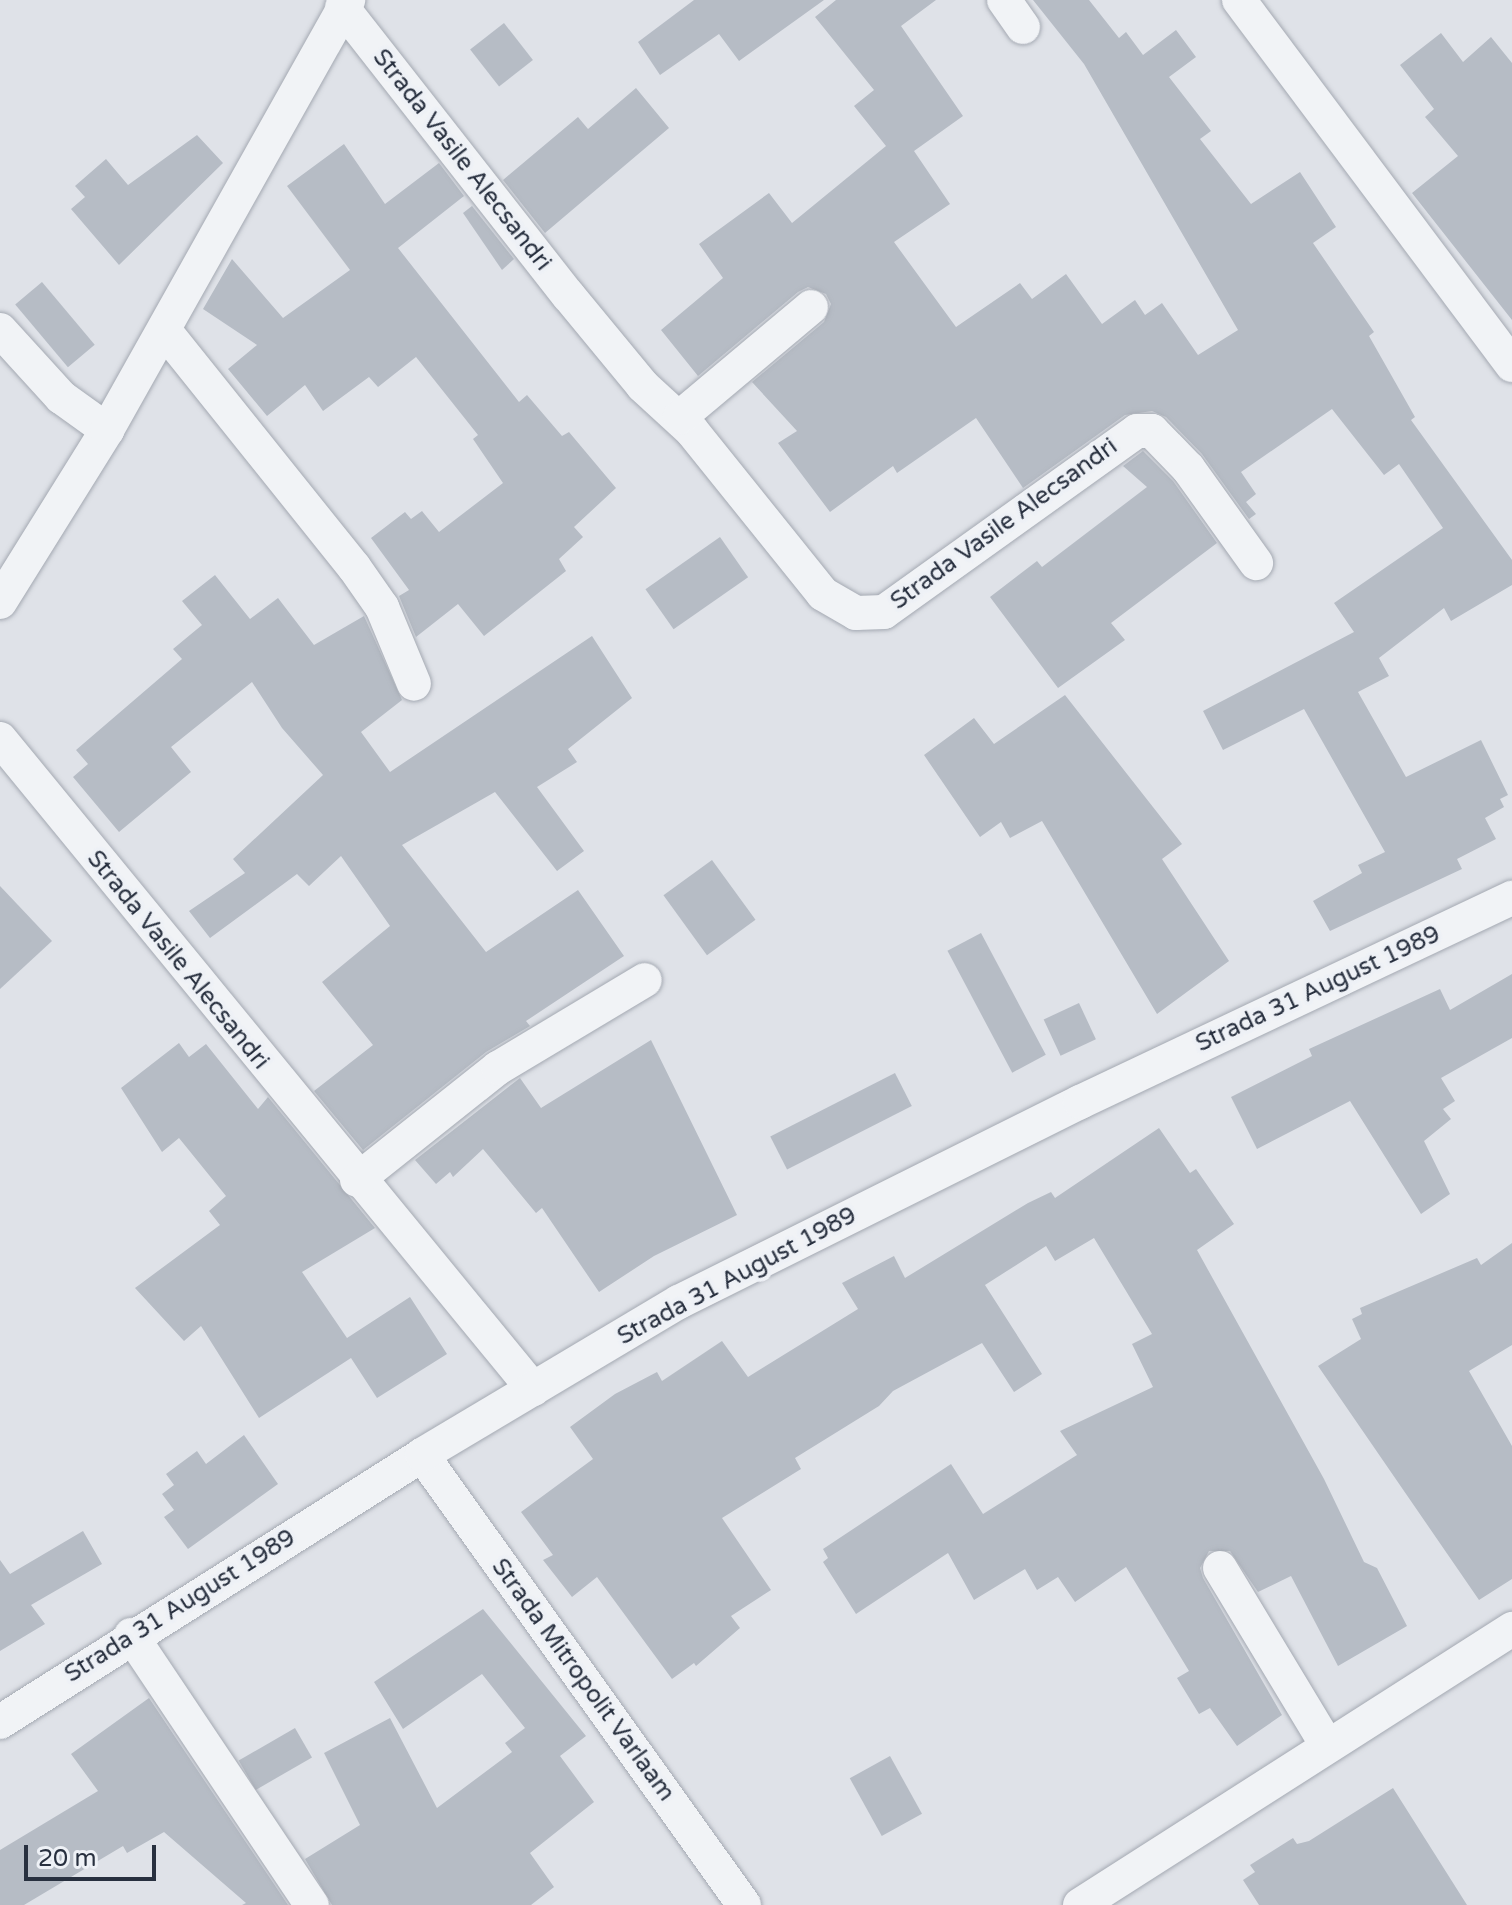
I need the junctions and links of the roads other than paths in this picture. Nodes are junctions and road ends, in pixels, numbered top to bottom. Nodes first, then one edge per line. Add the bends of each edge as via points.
1 (1239, 0) edge
2 (345, 4) edge
3 (811, 307) dead end
4 (0, 330) edge
5 (164, 330) junction
6 (1512, 365) edge
7 (680, 417) junction
8 (107, 430) junction
9 (1256, 563) dead end
10 (0, 602) edge
11 (414, 684) dead end
12 (0, 739) edge
13 (1512, 898) edge
14 (645, 980) dead end
15 (357, 1180) junction
16 (533, 1389) junction
17 (422, 1455) junction
18 (1220, 1568) dead end
19 (1512, 1629) edge
20 (131, 1635) junction
21 (0, 1722) edge
22 (1326, 1744) junction
23 (312, 1905) edge
24 (744, 1905) edge
25 (1080, 1905) edge

1 - 6 street
2 - 5 street, Strada Vasile Alecsandri
2 - 7 street, Strada Vasile Alecsandri via 568,295 643,386
3 - 7 street
4 - 8 street via 61,397
5 - 8 street, Strada Vasile Alecsandri
5 - 11 street via 354,567 382,607
7 - 9 street, Strada Vasile Alecsandri via 823,594 856,613 884,612 1137,431 1152,431 1188,468
8 - 10 street, Strada Vasile Alecsandri
12 - 15 street, Strada Vasile Alecsandri
13 - 16 street, Strada 31 August 1989 via 1080,1102 708,1288
14 - 15 street via 498,1068
15 - 16 street, Strada Vasile Alecsandri
16 - 17 street, Strada 31 August 1989
17 - 20 street, Strada 31 August 1989
17 - 24 street, Strada Mitropolit Varlaam
18 - 22 street
19 - 22 street
20 - 21 street, Strada 31 August 1989
20 - 23 street
22 - 25 street

